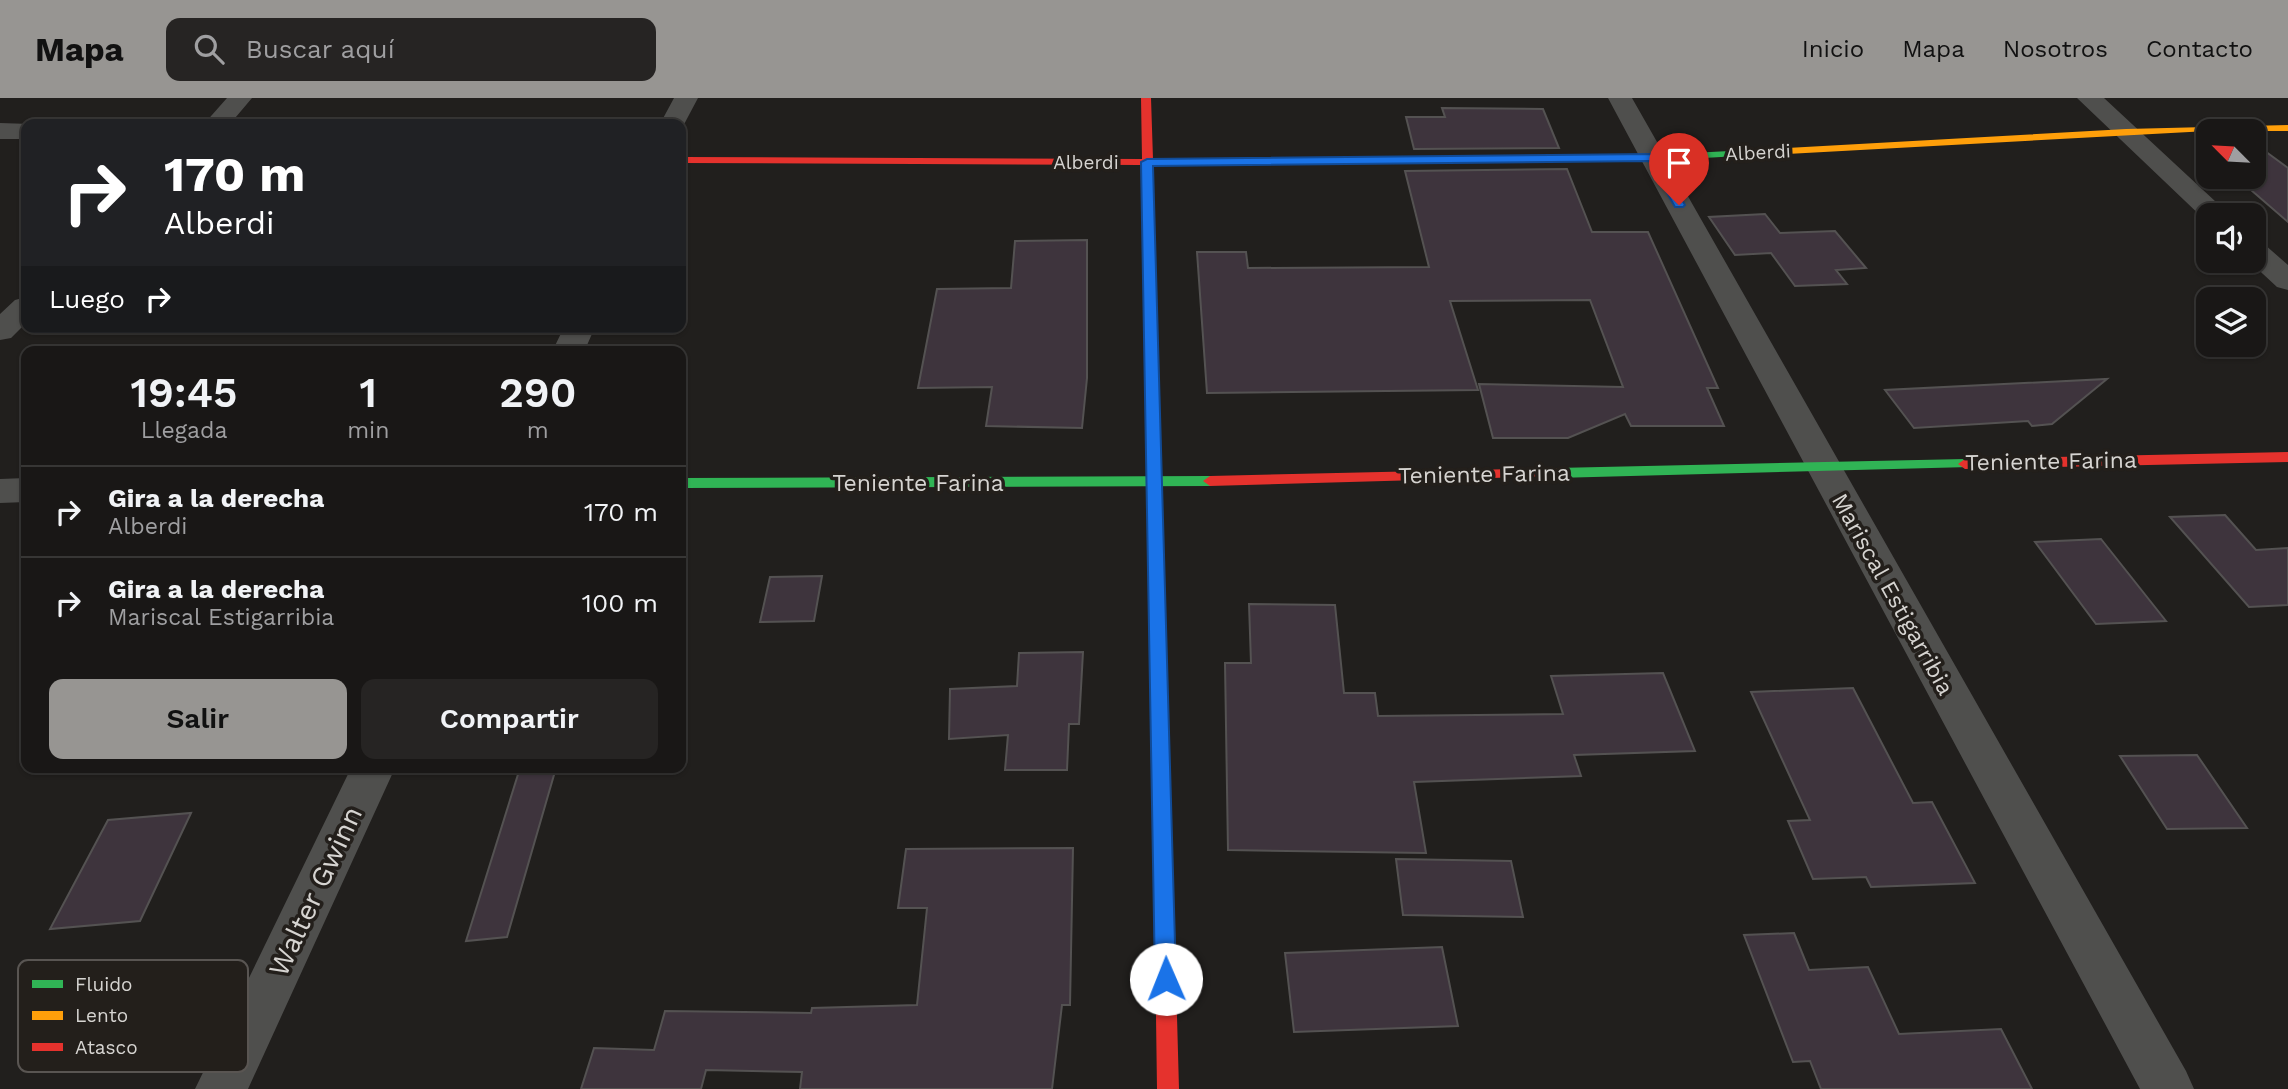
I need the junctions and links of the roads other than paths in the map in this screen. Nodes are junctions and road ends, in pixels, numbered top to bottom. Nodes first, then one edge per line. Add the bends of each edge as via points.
1 (240, 98) edge
2 (686, 98) edge
3 (1146, 98) edge
4 (1620, 98) edge
5 (2089, 98) edge
6 (221, 119) edge
7 (676, 119) edge
8 (2288, 128) edge
9 (0, 131) edge
10 (21, 131) edge
11 (2126, 132) junction
12 (1653, 158) junction
13 (686, 160) edge
14 (1147, 162) junction
15 (2203, 203) edge
16 (2266, 261) edge
17 (2288, 281) edge
18 (21, 311) edge
19 (0, 331) edge
20 (2288, 457) edge
21 (1822, 465) junction
22 (1155, 482) junction
23 (686, 483) edge
24 (0, 491) edge
25 (21, 491) edge
26 (371, 773) edge
27 (248, 1032) edge
28 (229, 1072) edge
29 (221, 1089) edge
30 (1168, 1089) edge
31 (2168, 1089) edge

1 - 6 street
2 - 7 street
3 - 14 street
4 - 12 street, Mariscal Estigarribia
5 - 11 street
8 - 11 street, Alberdi
9 - 10 street
11 - 12 street, Alberdi
11 - 15 street
12 - 14 street, Alberdi
12 - 21 street, Mariscal Estigarribia
13 - 14 street, Alberdi
14 - 22 street
16 - 17 street
18 - 19 street
20 - 21 street, Teniente Farina
21 - 22 street, Teniente Farina
21 - 31 street, Mariscal Estigarribia
22 - 23 street, Teniente Farina
22 - 30 street
24 - 25 street
26 - 27 street, Walter Gwinn
28 - 29 street, Walter Gwinn

